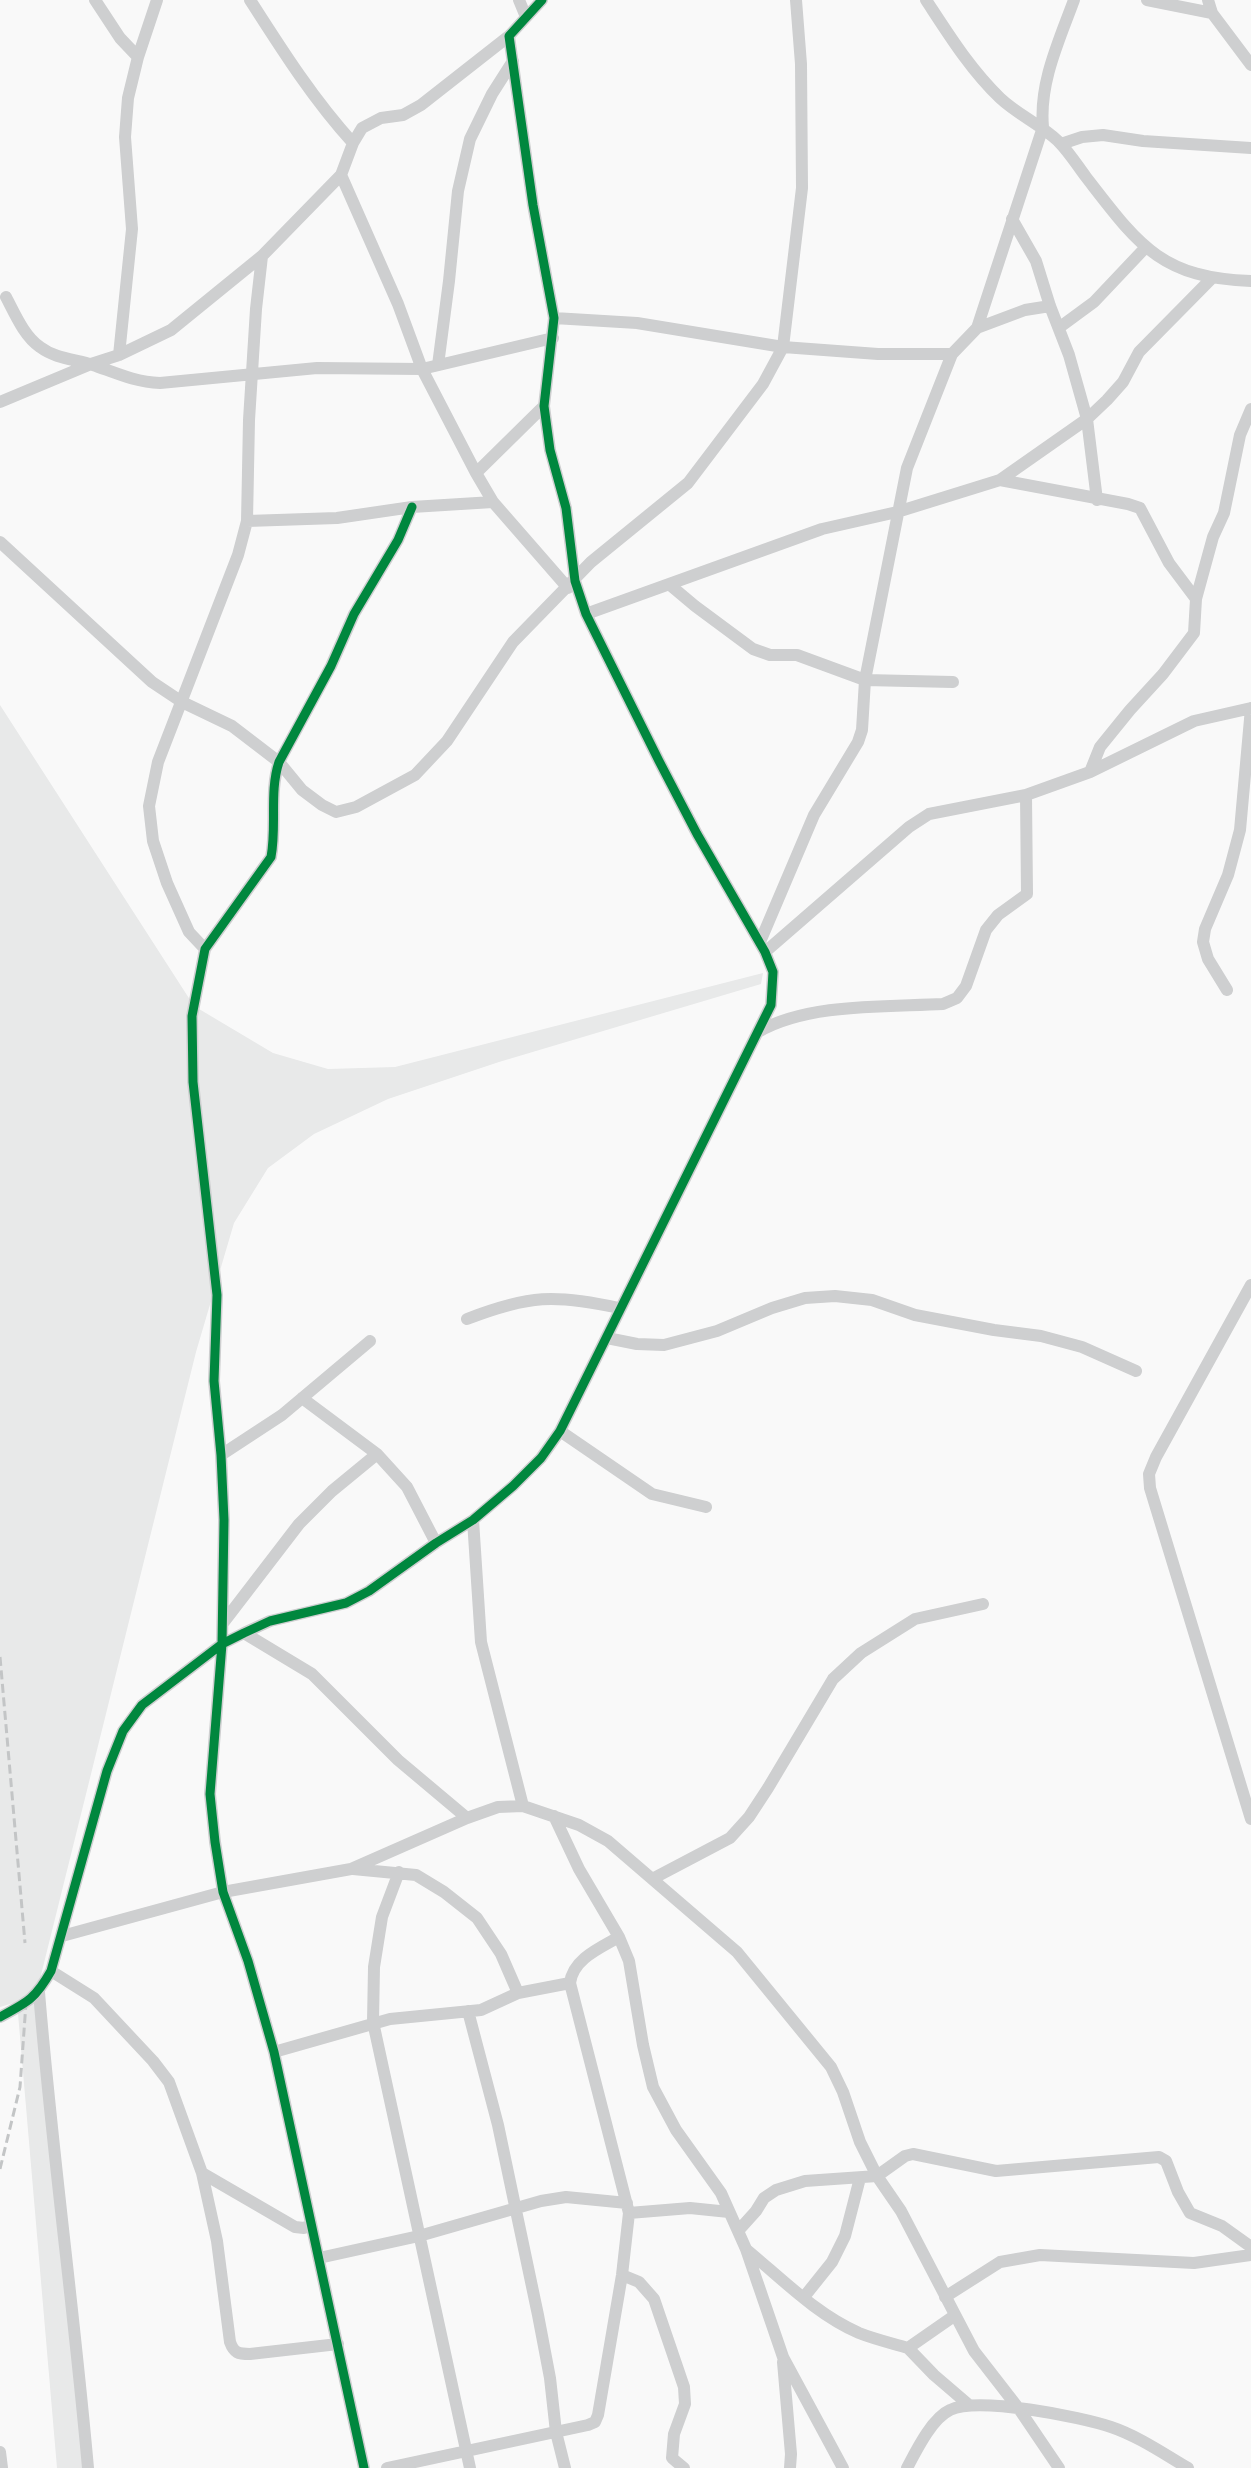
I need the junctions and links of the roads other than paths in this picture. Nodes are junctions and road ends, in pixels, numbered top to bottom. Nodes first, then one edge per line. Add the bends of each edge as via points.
1 (95, 0) edge
2 (157, 0) edge
3 (250, 0) edge
4 (519, 0) edge
5 (542, 0) edge
6 (796, 0) edge
7 (926, 0) edge
8 (1074, 0) edge
9 (1147, 0) edge
10 (1208, 0) edge
11 (1212, 13) junction
12 (526, 16) junction
13 (509, 36) junction
14 (138, 57) junction
15 (513, 61) junction
16 (1251, 65) edge
17 (1043, 127) junction
18 (353, 143) junction
19 (1061, 144) junction
20 (1251, 148) edge
21 (341, 175) junction
22 (1012, 219) junction
23 (1146, 247) junction
24 (262, 256) junction
25 (1212, 278) junction
26 (1251, 281) edge
27 (6, 297) dead end
28 (1050, 306) junction
29 (554, 318) junction
30 (1060, 327) junction
31 (977, 328) junction
32 (553, 338) junction
33 (783, 347) junction
34 (952, 354) junction
35 (119, 355) junction
36 (91, 364) junction
37 (438, 365) junction
38 (422, 369) junction
39 (253, 373) junction
40 (0, 402) edge
41 (544, 406) junction
42 (1251, 409) edge
43 (1087, 418) junction
44 (476, 473) junction
45 (1000, 480) junction
46 (1097, 500) junction
47 (493, 502) junction
48 (412, 507) junction
49 (897, 512) junction
50 (247, 520) junction
51 (0, 542) edge
52 (571, 585) junction
53 (670, 585) junction
54 (1196, 599) junction
55 (586, 614) junction
56 (865, 680) junction
57 (953, 682) dead end
58 (182, 702) junction
59 (1251, 708) edge
60 (279, 762) junction
61 (1090, 772) junction
62 (1026, 795) junction
63 (762, 947) junction
64 (205, 949) junction
65 (1227, 990) dead end
66 (758, 1032) junction
67 (1251, 1285) edge
68 (619, 1308) junction
69 (467, 1319) dead end
70 (607, 1338) junction
71 (370, 1341) dead end
72 (1136, 1371) dead end
73 (302, 1398) junction
74 (560, 1431) junction
75 (377, 1454) junction
76 (221, 1455) junction
77 (706, 1507) dead end
78 (473, 1520) junction
79 (436, 1543) junction
80 (983, 1604) dead end
81 (223, 1623) junction
82 (244, 1633) junction
83 (222, 1644) junction
84 (523, 1806) junction
85 (554, 1816) junction
86 (467, 1818) junction
87 (1251, 1820) edge
88 (351, 1869) junction
89 (399, 1872) junction
90 (654, 1878) junction
91 (223, 1892) junction
92 (62, 1936) junction
93 (619, 1937) junction
94 (51, 1971) junction
95 (570, 1983) junction
96 (39, 1992) junction
97 (518, 1993) junction
98 (468, 2011) junction
99 (0, 2017) edge
100 (373, 2022) junction
101 (274, 2052) junction
102 (202, 2173) junction
103 (877, 2176) junction
104 (860, 2178) junction
105 (628, 2208) junction
106 (515, 2209) junction
107 (729, 2211) junction
108 (311, 2225) junction
109 (738, 2231) junction
110 (419, 2236) junction
111 (1251, 2247) edge
112 (746, 2249) junction
113 (1251, 2255) edge
114 (319, 2258) junction
115 (622, 2275) junction
116 (804, 2297) junction
117 (945, 2297) junction
118 (954, 2316) junction
119 (338, 2344) junction
120 (908, 2348) junction
121 (783, 2357) junction
122 (969, 2405) junction
123 (1019, 2409) junction
124 (556, 2432) junction
125 (0, 2452) edge
126 (467, 2453) junction
127 (2, 2468) edge
128 (88, 2468) edge
129 (364, 2468) edge
130 (387, 2468) edge
131 (470, 2468) edge
132 (565, 2468) edge
133 (684, 2468) edge
134 (790, 2468) edge
135 (843, 2468) edge
136 (907, 2468) edge
137 (1059, 2468) edge
138 (1188, 2468) edge

1 - 14 street
2 - 14 street
3 - 18 street via 286,57
4 - 12 street
5 - 12 street
6 - 33 street via 802,188
7 - 17 street via 965,60 1020,115
8 - 17 street via 1045,86
9 - 11 street
10 - 11 street
11 - 16 street
12 - 13 street
13 - 15 street
13 - 18 street via 422,105 362,128
14 - 35 street via 128,98 125,137 132,229
15 - 29 street via 533,206
15 - 37 street via 470,140 458,191
17 - 19 street
17 - 22 street
18 - 21 street
19 - 20 street via 1103,135
19 - 23 street
21 - 24 street
21 - 38 street
22 - 28 street via 1036,261
22 - 31 street
23 - 25 street via 1158,258
23 - 30 street via 1094,302
24 - 35 street via 171,330
24 - 39 street
25 - 26 street
25 - 43 street via 1139,352 1123,382
27 - 36 street via 25,331 40,347 62,358
28 - 30 street
28 - 31 street via 1026,310
29 - 32 street
29 - 33 street via 637,323
30 - 43 street
31 - 34 street
32 - 37 street
32 - 41 street
33 - 34 street via 878,354
33 - 52 street via 763,384 688,483 600,555
34 - 49 street via 907,468
35 - 36 street
36 - 39 street via 140,382
36 - 40 street
37 - 38 street
38 - 39 street via 317,368
38 - 44 street
39 - 50 street
41 - 44 street
41 - 52 street via 550,450 566,508
42 - 54 street via 1240,435 1226,507 1213,537
43 - 45 street
43 - 46 street
44 - 47 street
45 - 46 street
45 - 49 street
46 - 54 street via 1140,508 1169,563
47 - 48 street
47 - 52 street
48 - 50 street via 337,518
48 - 60 street
49 - 53 street via 822,529
49 - 56 street
50 - 58 street via 238,555
51 - 58 street via 152,682
52 - 55 street
52 - 60 street via 513,642 447,741 415,776 356,807 336,812 302,790
53 - 55 street
53 - 56 street via 753,649 770,656 797,655
54 - 61 street via 1190,641 1101,747
55 - 63 street via 697,834
56 - 57 street
56 - 63 street via 858,742 814,815
58 - 60 street via 232,726
58 - 64 street via 158,762 148,807 153,841 167,884 189,932
59 - 61 street via 1194,722
59 - 65 street via 1240,830 1203,942 1208,959
60 - 64 street via 271,857
61 - 62 street
62 - 63 street via 929,814
62 - 66 street via 1027,894 998,915 986,930 966,986 957,998 943,1004 818,1012 776,1022
63 - 66 street via 773,972 771,1005
64 - 76 street via 192,1016 193,1082 217,1295 214,1381
66 - 68 street
67 - 87 street via 1149,1474
68 - 69 street via 576,1298 543,1298 505,1304
68 - 70 street
70 - 72 street via 664,1345 717,1331 805,1298 836,1296 872,1300 915,1315 1062,1341
70 - 74 street
71 - 73 street
73 - 75 street
73 - 76 street
74 - 77 street via 652,1494
74 - 78 street via 541,1458
75 - 79 street via 406,1486
75 - 81 street via 299,1524
76 - 81 street
78 - 79 street
78 - 84 street via 481,1642
79 - 82 street via 346,1604 270,1621
80 - 90 street via 915,1619 861,1653 833,1679 768,1788 730,1838
81 - 83 street
82 - 83 street
82 - 86 street via 312,1674 398,1760
83 - 91 street via 210,1794
83 - 92 street via 142,1705 123,1731 107,1771
84 - 85 street
84 - 86 street via 498,1808
85 - 90 street via 608,1841
85 - 93 street
86 - 88 street
88 - 89 street
88 - 91 street
89 - 97 street via 416,1875 477,1918 501,1954
89 - 100 street via 382,1917 374,1967
90 - 103 street via 737,1952 831,2067
91 - 92 street
91 - 101 street
92 - 94 street
93 - 95 street via 574,1968
93 - 107 street via 629,1961 654,2087 676,2130 721,2193
94 - 96 street
94 - 102 street via 94,1998 169,2082
95 - 97 street
95 - 105 street
96 - 99 street
96 - 128 street
97 - 98 street via 481,2010
98 - 100 street
98 - 106 street
100 - 101 street
100 - 110 street
101 - 108 street
102 - 108 street via 295,2227
102 - 119 street via 234,2351 250,2354
103 - 104 street
103 - 111 street via 914,2154 996,2171 1159,2157 1166,2161 1190,2213 1222,2226
103 - 117 street via 901,2211
104 - 109 street via 805,2181 776,2190 764,2198
104 - 116 street via 845,2236 832,2262
105 - 106 street via 566,2197
105 - 107 street
105 - 115 street
106 - 110 street
106 - 124 street via 550,2378
107 - 109 street
108 - 114 street
109 - 112 street
110 - 114 street
110 - 126 street
112 - 116 street
112 - 121 street
113 - 117 street via 1194,2263 1040,2255 1000,2262
114 - 119 street
115 - 124 street via 598,2415 588,2425
115 - 133 street via 639,2282 654,2300 684,2387 685,2404 674,2434 672,2458
116 - 120 street via 858,2332
117 - 118 street
118 - 120 street
118 - 123 street via 974,2351
119 - 129 street
120 - 122 street
121 - 134 street
121 - 135 street
122 - 123 street
122 - 136 street via 940,2416
123 - 137 street
123 - 138 street via 1112,2427
124 - 126 street
124 - 132 street
125 - 127 street
126 - 130 street
126 - 131 street

